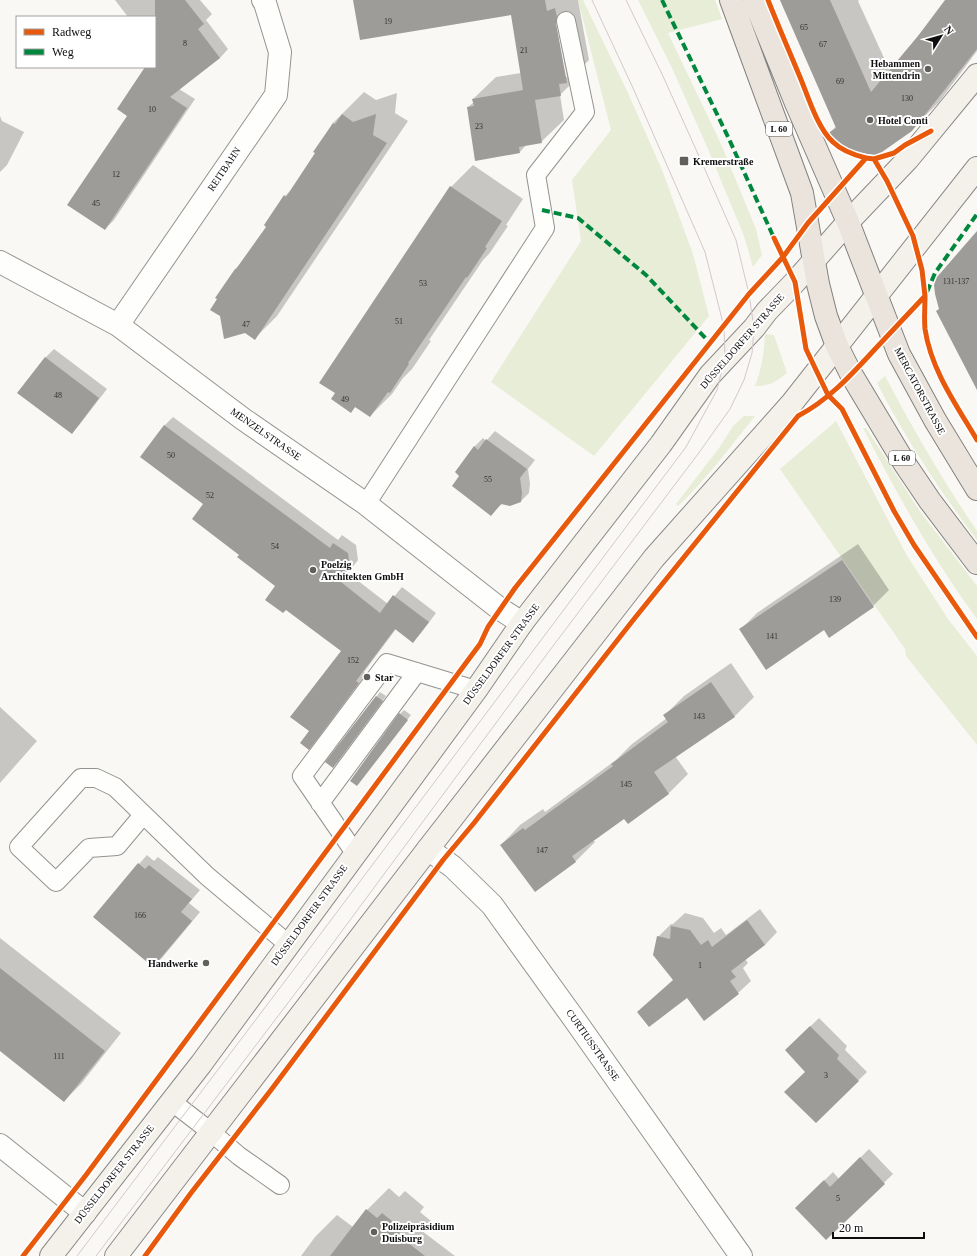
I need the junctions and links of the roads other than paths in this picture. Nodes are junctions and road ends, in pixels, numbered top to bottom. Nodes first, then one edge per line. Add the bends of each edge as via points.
1 (731, 0) edge
2 (754, 0) edge
3 (265, 1) edge
4 (566, 21) dead end
5 (977, 75) edge
6 (977, 168) edge
7 (848, 222) junction
8 (813, 260) junction
9 (0, 262) edge
10 (877, 296) junction
11 (118, 325) junction
12 (837, 346) junction
13 (977, 489) edge
14 (366, 504) junction
15 (977, 563) edge
16 (522, 623) junction
17 (417, 672) junction
18 (476, 690) junction
19 (320, 803) junction
20 (144, 814) junction
21 (428, 849) junction
22 (355, 853) junction
23 (288, 944) junction
24 (171, 1101) junction
25 (211, 1132) junction
26 (0, 1145) edge
27 (280, 1185) dead end
28 (85, 1213) junction
29 (51, 1256) edge
30 (116, 1256) edge
31 (741, 1256) edge

1 - 8 main road, L 60 via 802,193
2 - 7 main road, L 60
3 - 11 street, REITBAHN via 280,52 276,95
4 - 14 lane via 585,112 536,174 545,228
5 - 7 main road, DÜSSELDORFER STRASSE via 908,159
6 - 10 main road
7 - 8 main road, DÜSSELDORFER STRASSE
7 - 10 main road, MERCATORSTRASSE / L 60
8 - 12 main road, L 60 via 826,316
8 - 16 main road, DÜSSELDORFER STRASSE via 710,375 661,444
9 - 11 street, MENZELSTRASSE
10 - 12 main road
10 - 13 main road, MERCATORSTRASSE / L 60 via 906,368
11 - 14 street, MENZELSTRASSE via 243,419
12 - 15 main road, L 60 via 905,464
12 - 21 main road via 792,403 654,558
14 - 16 street, MENZELSTRASSE via 500,609
16 - 18 main road, DÜSSELDORFER STRASSE
17 - 18 lane
17 - 19 lane
17 - 19 lane via 387,663 302,776
18 - 22 main road, DÜSSELDORFER STRASSE
19 - 22 lane
20 - 20 lane via 115,787 96,778 81,778 19,847 56,882 89,848 117,846
20 - 23 lane via 207,876
21 - 25 main road
21 - 31 street, CURTIUSSTRASSE via 452,867 492,905
22 - 23 main road, DÜSSELDORFER STRASSE
23 - 24 main road, DÜSSELDORFER STRASSE
24 - 25 lane
24 - 28 main road, DÜSSELDORFER STRASSE
25 - 27 lane
25 - 30 main road
26 - 28 street
28 - 29 main road, DÜSSELDORFER STRASSE

